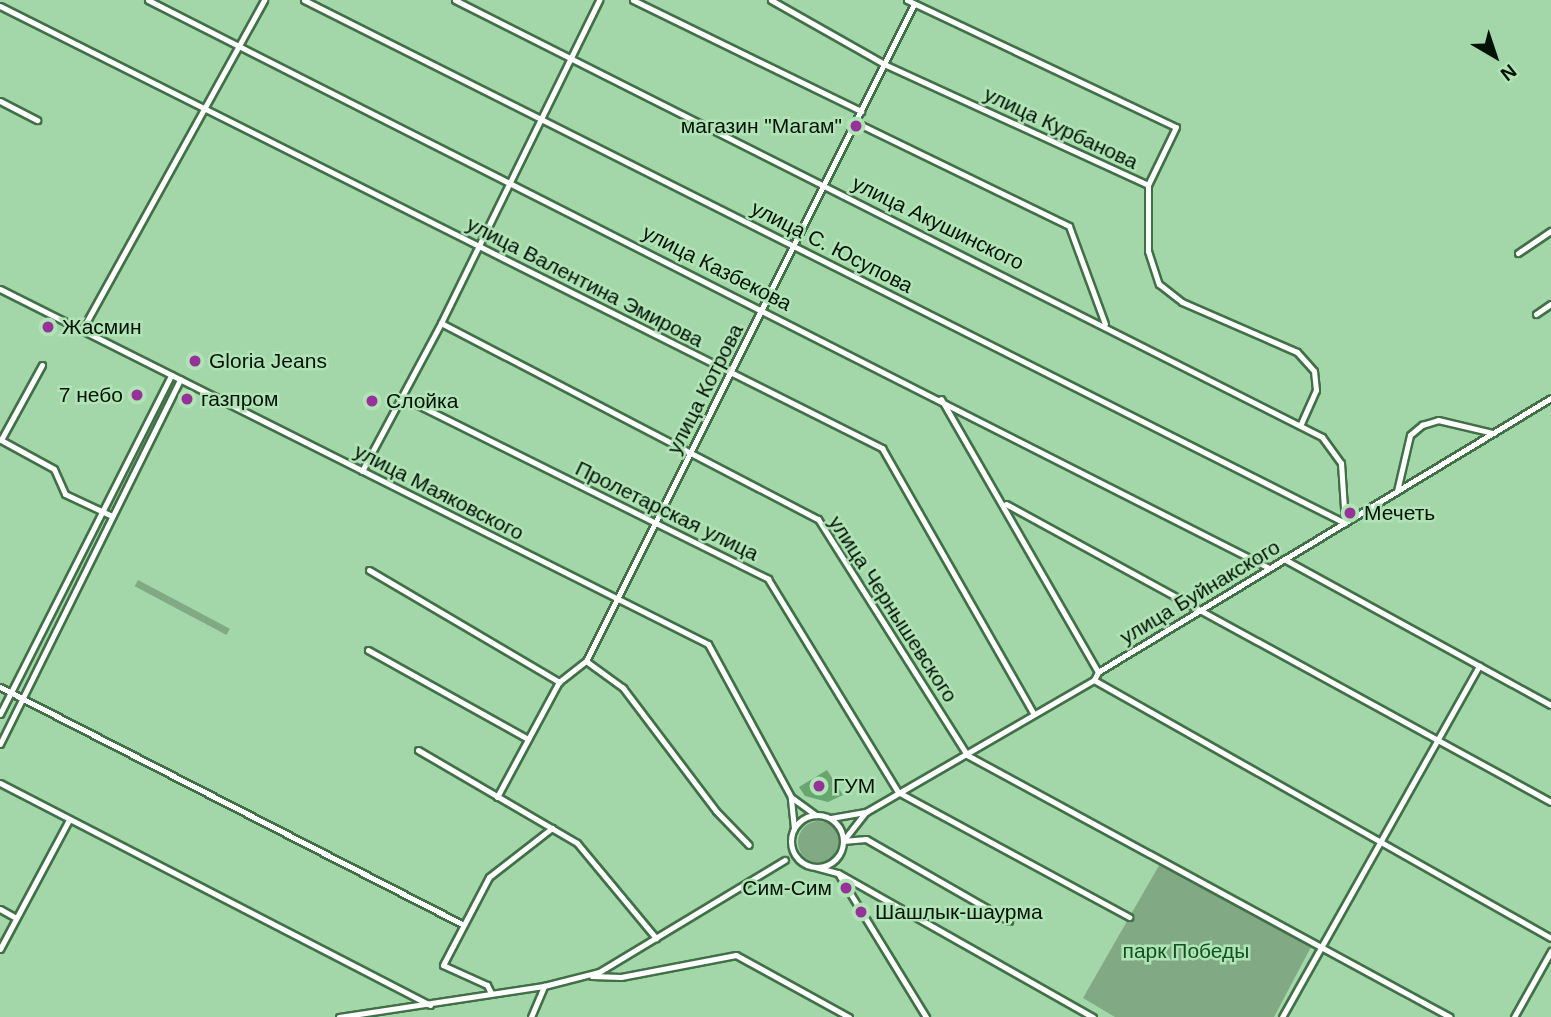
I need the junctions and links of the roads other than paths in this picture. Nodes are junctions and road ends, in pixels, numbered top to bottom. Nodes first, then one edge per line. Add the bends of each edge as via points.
1 (148, 0) edge
2 (264, 0) edge
3 (304, 0) edge
4 (455, 0) edge
5 (598, 0) edge
6 (633, 0) edge
7 (771, 0) edge
8 (907, 0) edge
9 (914, 4) junction
10 (0, 6) edge
11 (240, 46) junction
12 (570, 58) junction
13 (884, 64) junction
14 (0, 101) edge
15 (207, 107) junction
16 (861, 111) junction
17 (541, 118) junction
18 (37, 120) dead end
19 (855, 122) junction
20 (510, 181) junction
21 (824, 185) junction
22 (1148, 186) junction
23 (1551, 231) edge
24 (794, 246) junction
25 (478, 247) junction
26 (1518, 253) dead end
27 (0, 289) edge
28 (1551, 304) edge
29 (762, 309) junction
30 (1536, 314) dead end
31 (441, 323) junction
32 (1105, 324) junction
33 (82, 330) junction
34 (42, 365) dead end
35 (730, 372) junction
36 (171, 375) junction
37 (180, 379) junction
38 (402, 397) junction
39 (1551, 398) edge
40 (941, 399) junction
41 (1300, 426) junction
42 (1493, 433) junction
43 (692, 449) junction
44 (362, 471) junction
45 (1397, 491) junction
46 (1006, 504) junction
47 (102, 511) junction
48 (112, 516) junction
49 (656, 523) junction
50 (1345, 523) junction
51 (1284, 559) junction
52 (1269, 568) junction
53 (369, 570) dead end
54 (63, 589) junction
55 (74, 594) junction
56 (618, 599) junction
57 (1203, 609) junction
58 (368, 650) dead end
59 (586, 661) junction
60 (1479, 666) junction
61 (1098, 673) junction
62 (1094, 680) junction
63 (559, 682) junction
64 (0, 687) edge
65 (11, 692) junction
66 (23, 698) junction
67 (1551, 705) edge
68 (0, 714) edge
69 (1034, 714) junction
70 (528, 739) junction
71 (1437, 740) junction
72 (0, 744) edge
73 (418, 750) dead end
74 (967, 755) junction
75 (0, 783) edge
76 (898, 792) junction
77 (497, 797) junction
78 (791, 797) junction
79 (1551, 802) edge
80 (866, 812) junction
81 (816, 815) junction
82 (830, 818) junction
83 (69, 820) junction
84 (552, 828) junction
85 (794, 828) junction
86 (843, 841) junction
87 (791, 844) junction
88 (1377, 844) junction
89 (749, 845) dead end
90 (839, 855) junction
91 (785, 860) junction
92 (807, 865) junction
93 (815, 867) junction
94 (838, 873) junction
95 (0, 909) edge
96 (1129, 917) dead end
97 (16, 918) junction
98 (1009, 920) dead end
99 (462, 924) junction
100 (656, 938) junction
101 (1551, 938) edge
102 (1318, 948) junction
103 (0, 949) edge
104 (1551, 951) edge
105 (586, 976) junction
106 (544, 986) junction
107 (491, 993) junction
108 (430, 1005) junction
109 (339, 1017) edge
110 (531, 1017) edge
111 (849, 1017) edge
112 (926, 1017) edge
113 (1093, 1017) edge
114 (1282, 1017) edge
115 (1450, 1017) edge
116 (1514, 1017) edge

1 - 11 street, улица Казбекова
2 - 11 street
3 - 17 street, улица С. Юсупова
4 - 12 street, улица Акушинского
5 - 12 street
6 - 16 street
7 - 13 street, улица Курбанова
8 - 9 street
9 - 13 street, улица Котрова
9 - 22 street via 1176,127
10 - 15 street, улица Валентина Эмирова
11 - 15 street
11 - 20 street, улица Казбекова
12 - 17 street
12 - 21 street, улица Акушинского
13 - 16 street, улица Котрова
13 - 22 street, улица Курбанова
14 - 18 street
15 - 25 street, улица Валентина Эмирова
15 - 33 street
16 - 19 street, улица Котрова
17 - 20 street
17 - 24 street, улица С. Юсупова
19 - 21 street, улица Котрова
19 - 32 street via 1069,226
20 - 25 street
20 - 29 street, улица Казбекова
21 - 24 street, улица Котрова
21 - 32 street, улица Акушинского
22 - 41 street, улица Курбанова via 1148,251 1159,284 1182,302 1297,352 1314,371 1317,390
23 - 26 street
24 - 29 street, улица Котрова
24 - 50 street, улица С. Юсупова
25 - 31 street
25 - 35 street, улица Валентина Эмирова
27 - 33 street, улица Маяковского
28 - 30 street
29 - 35 street, улица Котрова
29 - 40 street, улица Казбекова
31 - 38 street
31 - 43 street, улица Чернышевского
32 - 41 street, улица Акушинского
33 - 36 street, улица Маяковского
34 - 47 street via 1,440 54,468 65,494
35 - 43 street, улица Котрова
35 - 69 street, улица Валентина Эмирова via 882,448
36 - 37 street, улица Маяковского
36 - 47 street
37 - 44 street, улица Маяковского
37 - 48 street
38 - 44 street
38 - 49 street, Пролетарская улица
39 - 42 street, улица Буйнакского
40 - 46 street
40 - 52 street, улица Казбекова
41 - 50 street, улица Акушинского via 1322,437 1340,463
42 - 45 street, улица Буйнакского
42 - 45 street via 1438,420 1422,425 1410,435
43 - 49 street, улица Котрова
43 - 74 street, улица Чернышевского via 818,519
44 - 56 street, улица Маяковского
45 - 50 street, улица Буйнакского
46 - 57 street
46 - 61 street
47 - 48 street
47 - 54 street
48 - 55 street
49 - 56 street, улица Котрова
49 - 76 street, Пролетарская улица via 768,579
50 - 51 street, улица Буйнакского
51 - 52 street, улица Буйнакского
51 - 60 street
52 - 57 street, улица Буйнакского
53 - 63 street
54 - 55 street
54 - 65 street
55 - 66 street
56 - 59 street, улица Котрова
56 - 78 street, улица Маяковского via 708,644
57 - 61 street, улица Буйнакского
57 - 71 street
58 - 70 street
59 - 63 street, улица Котрова
59 - 89 street via 623,688 716,811
60 - 67 street
60 - 71 street
61 - 62 street, улица Буйнакского
62 - 69 street
62 - 88 street
63 - 70 street, улица Котрова
64 - 65 street
65 - 66 street
65 - 68 street
66 - 72 street
66 - 99 street
69 - 74 street
70 - 77 street, улица Котрова
71 - 79 street
71 - 88 street
73 - 77 street
74 - 76 street
74 - 102 street
75 - 83 street
76 - 80 street
76 - 96 street
77 - 84 street
78 - 81 street
78 - 85 street
80 - 82 street
80 - 86 street
81 - 82 street
81 - 85 street
82 - 86 street
83 - 97 street
83 - 108 street
84 - 99 street via 489,877
84 - 100 street via 577,843
85 - 87 street
86 - 90 street
86 - 98 street via 866,839
87 - 91 street
87 - 92 street
88 - 101 street
88 - 102 street
90 - 93 street
90 - 94 street
91 - 92 street
91 - 100 street
92 - 93 street
93 - 94 street
94 - 112 street
94 - 113 street
95 - 97 street
97 - 103 street
99 - 107 street via 443,967 487,985
100 - 105 street
102 - 114 street
102 - 115 street
104 - 116 street
105 - 106 street
105 - 111 street via 621,977 736,955
106 - 107 street
106 - 110 street
107 - 108 street
108 - 109 street

